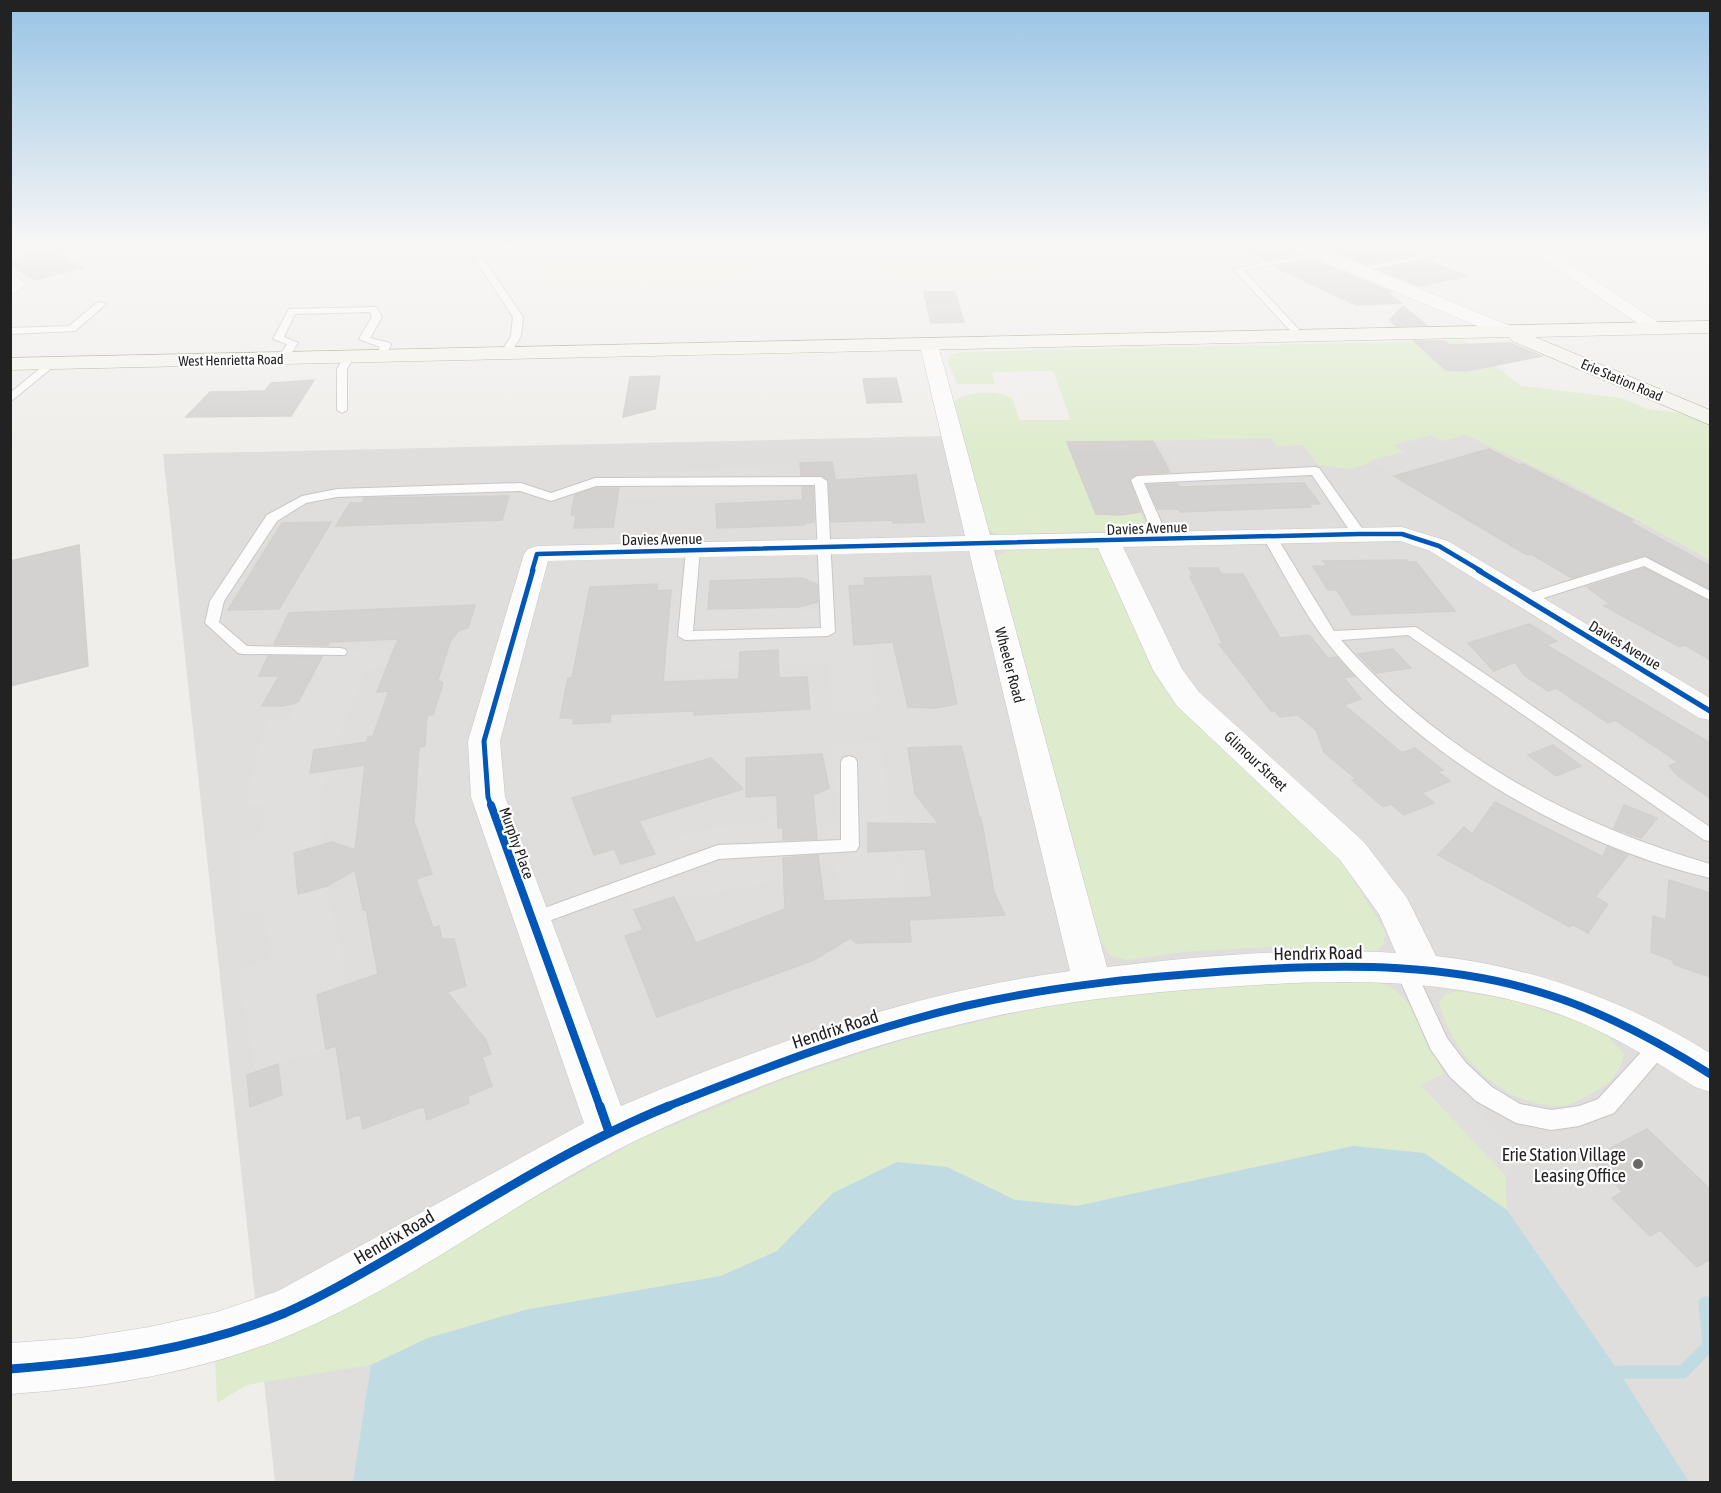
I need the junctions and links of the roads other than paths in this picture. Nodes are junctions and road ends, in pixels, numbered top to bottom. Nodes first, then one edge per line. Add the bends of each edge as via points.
1 (89, 315) edge
2 (290, 315) edge
3 (377, 315) edge
4 (516, 315) edge
5 (1280, 315) edge
6 (1466, 315) edge
7 (1637, 315) edge
8 (1710, 327) edge
9 (1659, 329) junction
10 (10, 331) edge
11 (1508, 332) junction
12 (1301, 337) junction
13 (928, 345) junction
14 (505, 354) junction
15 (381, 356) junction
16 (349, 357) junction
17 (283, 358) junction
18 (53, 363) junction
19 (10, 364) edge
20 (10, 399) edge
21 (342, 410) dead end
22 (1710, 418) edge
23 (1359, 534) junction
24 (1269, 536) junction
25 (1162, 540) junction
26 (1106, 541) junction
27 (978, 543) junction
28 (823, 547) junction
29 (693, 550) junction
30 (537, 554) joint
31 (1710, 596) edge
32 (1526, 599) junction
33 (1330, 636) junction
34 (340, 652) dead end
35 (1710, 711) edge
36 (849, 762) dead end
37 (1710, 835) edge
38 (1710, 871) edge
39 (532, 920) junction
40 (1414, 970) junction
41 (1093, 985) junction
42 (1662, 1044) junction
43 (1710, 1074) edge
44 (609, 1132) junction
45 (10, 1369) edge

1 - 10 lane via 72,329
2 - 17 lane via 278,339 293,343
3 - 15 lane via 364,339 386,345
4 - 14 lane via 516,336
5 - 12 lane
6 - 11 street, Erie Station Road
7 - 9 street
8 - 9 main road, West Henrietta Road
9 - 11 main road, West Henrietta Road
11 - 12 main road, West Henrietta Road
11 - 22 main road, Erie Station Road
12 - 13 main road, West Henrietta Road
13 - 14 main road, West Henrietta Road
13 - 27 street, Wheeler Road
14 - 15 main road, West Henrietta Road
15 - 16 main road, West Henrietta Road
16 - 17 main road, West Henrietta Road
16 - 21 lane via 342,369
17 - 18 main road, West Henrietta Road
18 - 19 main road, West Henrietta Road
18 - 20 lane
23 - 24 street, Davies Avenue
23 - 25 lane via 1315,471 1137,480
23 - 32 street, Davies Avenue via 1402,534 1423,539
24 - 25 street, Davies Avenue
24 - 33 lane
25 - 26 street, Davies Avenue
26 - 27 street, Davies Avenue
26 - 40 street, Glimour Street via 1168,670 1188,699 1352,851 1394,908
27 - 28 street, Davies Avenue
27 - 41 street, Wheeler Road
28 - 29 street, Davies Avenue
28 - 29 lane via 828,632 685,636
28 - 34 lane via 821,481 595,482 551,497 521,487 337,494 302,500 272,518 217,601 212,624 243,650
29 - 30 street, Davies Avenue
30 - 39 street, Murphy Place via 484,741 488,797
31 - 32 lane via 1645,561
32 - 35 street, Davies Avenue
33 - 37 lane via 1411,630
33 - 38 lane via 1404,713 1465,759 1538,802 1629,844 1669,861
36 - 39 lane via 850,846 718,852
39 - 44 street, Murphy Place
40 - 41 street, Hendrix Road via 1281,968
40 - 42 street, Hendrix Road via 1458,974 1575,1003
40 - 42 lane via 1439,1044 1458,1070 1484,1094 1516,1113 1551,1120 1579,1116 1606,1106
41 - 44 street, Hendrix Road via 965,1006 877,1030 758,1069
42 - 43 street, Hendrix Road
44 - 45 street, Hendrix Road via 338,1286 285,1312 234,1331 143,1356

